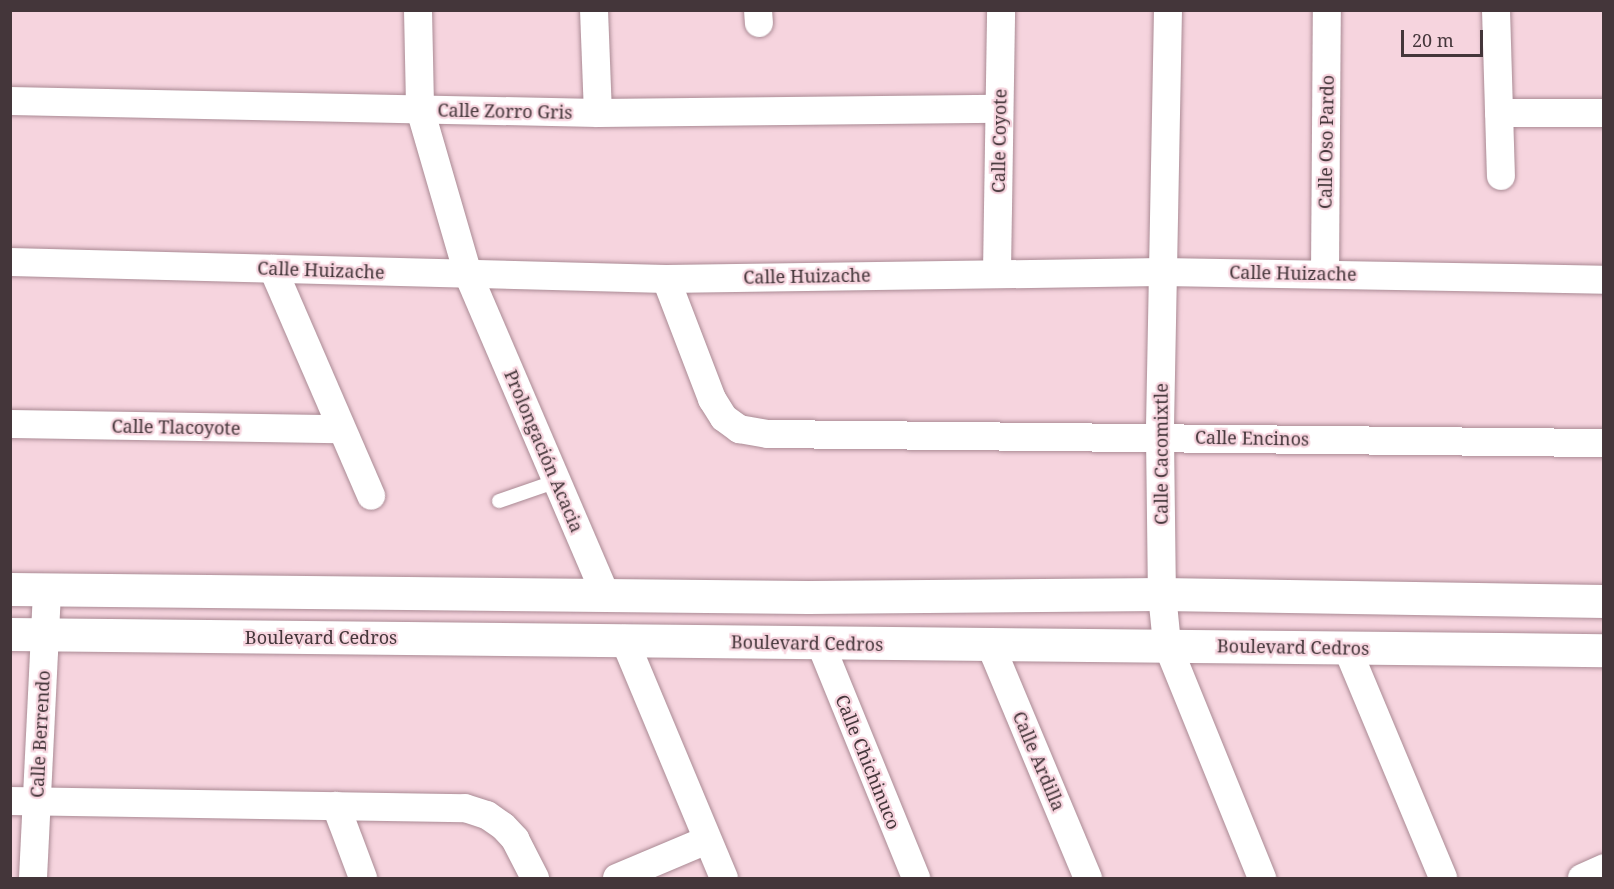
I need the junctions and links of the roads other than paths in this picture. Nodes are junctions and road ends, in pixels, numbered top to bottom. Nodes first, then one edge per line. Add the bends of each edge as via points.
1 (418, 10) edge
2 (594, 10) edge
3 (1001, 10) edge
4 (1168, 10) edge
5 (1328, 10) edge
6 (1496, 10) edge
7 (10, 101) edge
8 (420, 109) junction
9 (999, 110) junction
10 (598, 113) junction
11 (1498, 113) junction
12 (1604, 113) edge
13 (1501, 176) dead end
14 (10, 262) edge
15 (273, 269) junction
16 (997, 272) junction
17 (1162, 272) junction
18 (1325, 273) junction
19 (468, 274) junction
20 (666, 279) junction
21 (1604, 280) edge
22 (10, 424) edge
23 (341, 429) junction
24 (1160, 436) junction
25 (1604, 444) edge
26 (557, 481) junction
27 (371, 496) dead end
28 (499, 501) dead end
29 (10, 589) edge
30 (46, 590) junction
31 (604, 592) junction
32 (1162, 594) junction
33 (1604, 601) edge
34 (10, 634) edge
35 (46, 634) junction
36 (624, 639) junction
37 (990, 644) junction
38 (1167, 644) junction
39 (821, 645) junction
40 (1347, 648) junction
41 (1604, 650) edge
42 (23, 801) edge
43 (336, 806) junction
44 (707, 840) junction
45 (529, 867) edge
46 (1604, 868) edge
47 (33, 879) edge
48 (363, 879) edge
49 (617, 879) edge
50 (724, 879) edge
51 (916, 879) edge
52 (1088, 879) edge
53 (1262, 879) edge
54 (1443, 879) edge
55 (1582, 879) edge

1 - 8 street, Prolongación Acacia
2 - 10 street
3 - 9 street, Calle Coyote
4 - 17 street, Calle Cacomixtle
5 - 18 street, Calle Oso Pardo
6 - 11 street
7 - 8 street, Calle Zorro Gris
8 - 10 street, Calle Zorro Gris
8 - 19 street, Prolongación Acacia
9 - 10 street, Calle Zorro Gris
9 - 16 street, Calle Coyote
11 - 12 street
11 - 13 street
14 - 15 street, Calle Huizache
15 - 19 street, Calle Huizache
15 - 23 street
16 - 17 street, Calle Huizache
16 - 20 street, Calle Huizache
17 - 18 street, Calle Huizache
17 - 24 street, Calle Cacomixtle
18 - 21 street, Calle Huizache
19 - 20 street, Calle Huizache
19 - 26 street, Prolongación Acacia
20 - 24 street, Calle Encinos via 712,399 724,418 739,429 768,434
22 - 23 street, Calle Tlacoyote
23 - 27 street
24 - 25 street, Calle Encinos
24 - 32 street, Calle Cacomixtle
26 - 28 lane
26 - 31 street, Prolongación Acacia
29 - 30 street
30 - 31 street
30 - 35 street, Calle Berrendo
31 - 32 street via 808,597
31 - 36 street, Prolongación Acacia
32 - 33 street
32 - 38 street, Calle Cacomixtle
34 - 35 street, Boulevard Cedros
35 - 36 street, Boulevard Cedros
35 - 42 street, Calle Berrendo
36 - 39 street, Boulevard Cedros
36 - 44 street, Prolongación Acacia
37 - 38 street, Boulevard Cedros
37 - 39 street, Boulevard Cedros
37 - 52 street, Calle Ardilla
38 - 40 street, Boulevard Cedros
38 - 53 street, Calle Cacomixtle
39 - 51 street, Calle Chichinuco
40 - 41 street, Boulevard Cedros
40 - 54 street
42 - 43 street
42 - 47 street, Calle Berrendo
43 - 45 street via 465,808 487,815 503,826
43 - 48 street
44 - 49 street
44 - 50 street, Prolongación Acacia
46 - 55 street

